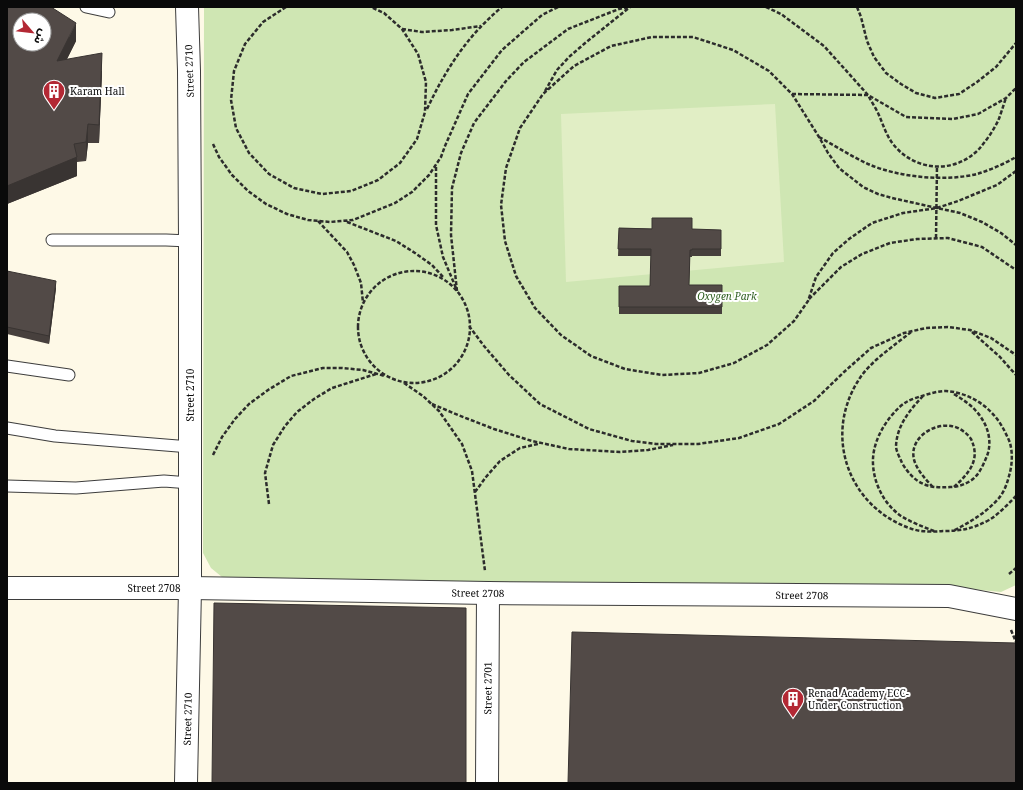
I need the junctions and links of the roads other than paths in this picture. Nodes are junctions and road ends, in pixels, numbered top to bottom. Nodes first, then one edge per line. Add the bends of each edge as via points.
1 (86, 7) edge
2 (187, 7) edge
3 (109, 12) dead end
4 (52, 240) dead end
5 (190, 241) junction
6 (7, 366) edge
7 (69, 375) dead end
8 (7, 428) edge
9 (190, 447) junction
10 (190, 483) junction
11 (7, 486) edge
12 (7, 588) edge
13 (190, 588) junction
14 (488, 593) junction
15 (1016, 609) edge
16 (186, 783) edge
17 (487, 783) edge

1 - 3 lane
2 - 5 street, Street 2710
4 - 5 lane
5 - 9 street, Street 2710
6 - 7 lane
8 - 9 lane via 56,436
9 - 10 street, Street 2710
10 - 11 lane via 164,482 76,488
10 - 13 street, Street 2710
12 - 13 street, Street 2708
13 - 14 street, Street 2708
13 - 16 street, Street 2710
14 - 15 street, Street 2708 via 949,596
14 - 17 street, Street 2701

